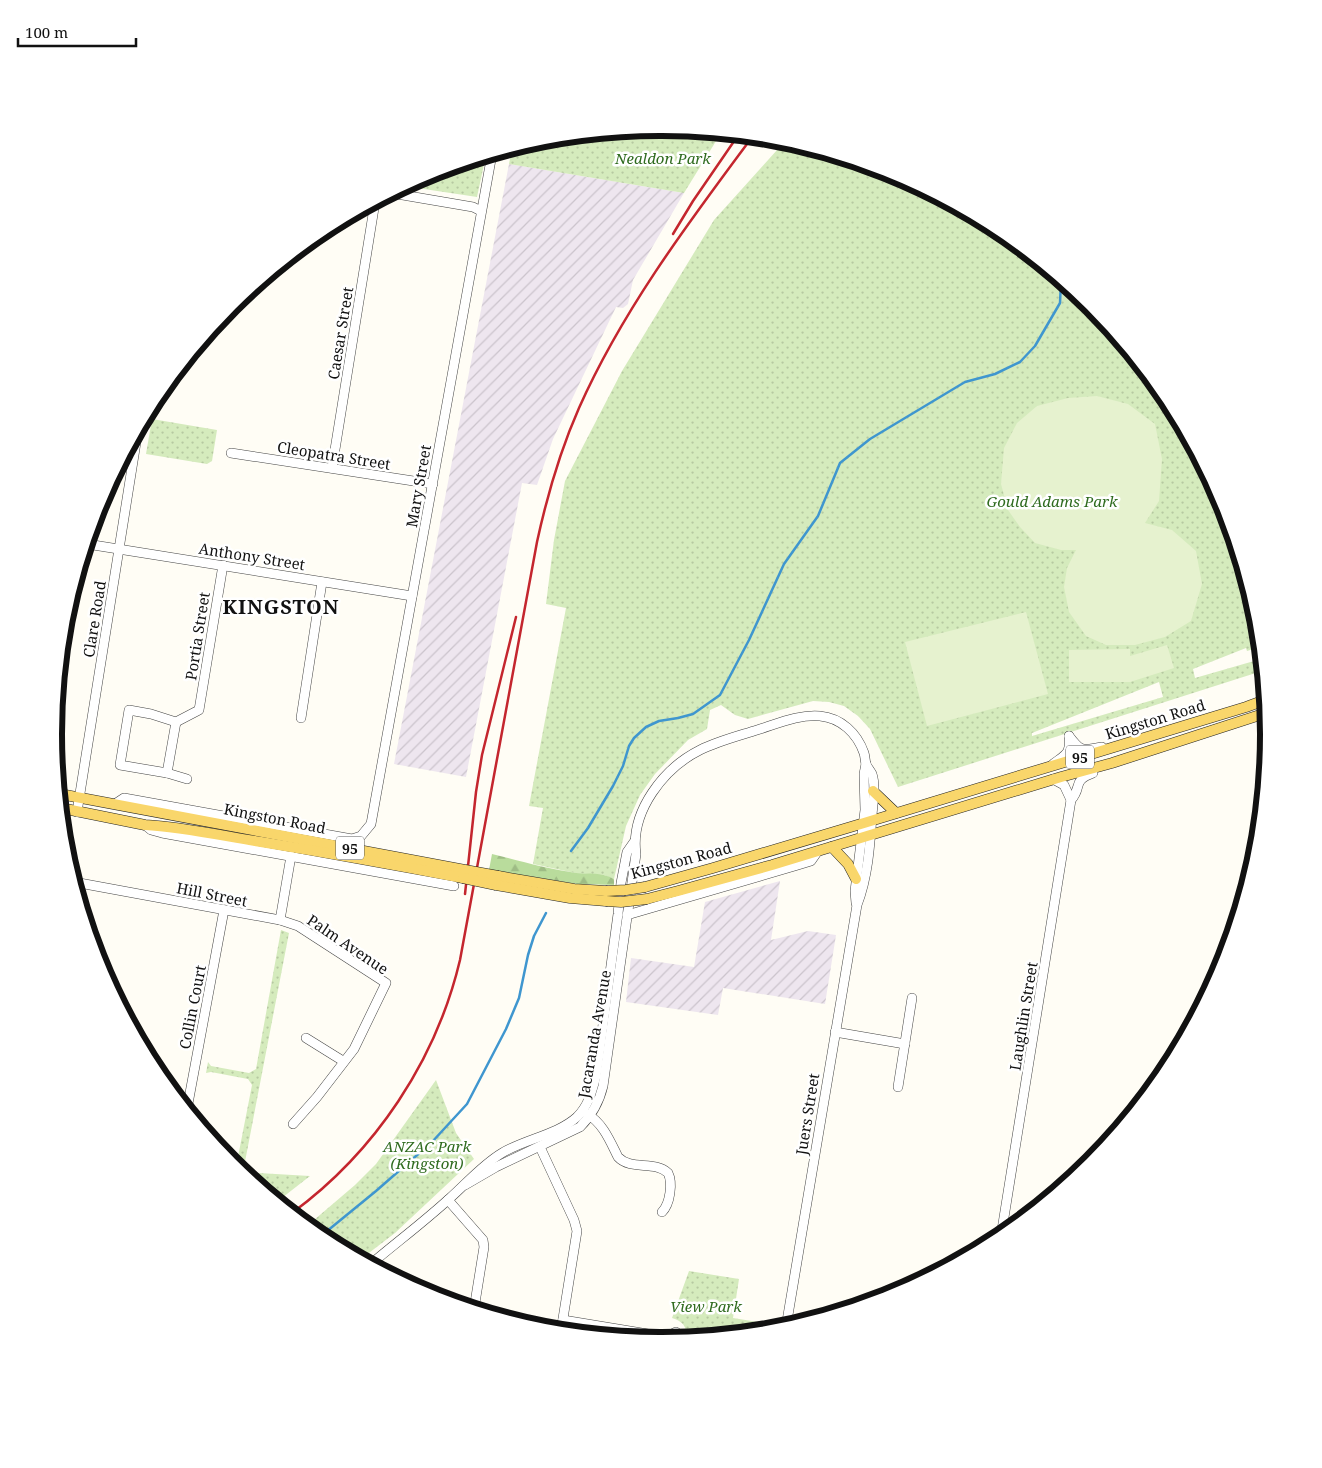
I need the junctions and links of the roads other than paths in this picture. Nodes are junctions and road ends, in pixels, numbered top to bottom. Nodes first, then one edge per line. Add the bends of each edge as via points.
1 (491, 161) edge
2 (401, 195) edge
3 (374, 209) edge
4 (481, 211) junction
5 (232, 452) dead end
6 (132, 454) edge
7 (332, 468) junction
8 (432, 484) junction
9 (93, 545) edge
10 (119, 549) junction
11 (222, 565) junction
12 (322, 582) junction
13 (412, 596) junction
14 (1258, 702) edge
15 (1259, 715) edge
16 (300, 718) dead end
17 (176, 722) junction
18 (1120, 745) junction
19 (1112, 763) junction
20 (866, 764) junction
21 (1051, 766) junction
22 (167, 773) junction
23 (187, 779) dead end
24 (1053, 779) junction
25 (873, 791) junction
26 (66, 795) edge
27 (80, 797) junction
28 (1071, 800) junction
29 (115, 804) junction
30 (68, 810) edge
31 (77, 812) junction
32 (896, 813) junction
33 (868, 822) junction
34 (145, 825) junction
35 (866, 837) junction
36 (634, 842) junction
37 (832, 846) junction
38 (818, 851) junction
39 (292, 856) junction
40 (464, 874) junction
41 (856, 879) junction
42 (82, 883) edge
43 (454, 886) dead end
44 (606, 896) junction
45 (857, 905) junction
46 (224, 910) junction
47 (627, 915) junction
48 (280, 920) junction
49 (912, 998) dead end
50 (834, 1032) junction
51 (306, 1038) dead end
52 (905, 1044) junction
53 (344, 1062) junction
54 (898, 1088) dead end
55 (188, 1101) edge
56 (586, 1114) junction
57 (294, 1124) dead end
58 (540, 1147) junction
59 (512, 1148) junction
60 (516, 1158) junction
61 (465, 1185) junction
62 (448, 1200) junction
63 (662, 1212) dead end
64 (1003, 1226) edge
65 (376, 1260) edge
66 (475, 1303) edge
67 (788, 1319) edge
68 (563, 1320) junction
69 (562, 1324) edge
70 (631, 1331) edge

1 - 4 street, Mary Street
2 - 4 street via 473,206
3 - 7 street, Caesar Street
4 - 8 street, Mary Street
5 - 7 street, Cleopatra Street
6 - 10 street, Clare Road
7 - 8 street, Cleopatra Street
8 - 13 street, Mary Street
9 - 10 street, Anthony Street
10 - 11 street, Anthony Street
10 - 27 street, Clare Road
11 - 12 street, Anthony Street
11 - 17 street, Portia Street via 199,710
12 - 13 street, Anthony Street
12 - 16 street
13 - 29 street, Mary Street via 370,824 361,836 352,839 124,798
14 - 18 main road, Kingston Road / 95
15 - 19 main road, Kingston Road / 95
17 - 22 street
17 - 22 street via 129,710 120,765
18 - 21 main road, Kingston Road / 95
18 - 21 street via 1083,750 1069,736 1068,754
19 - 24 main road, Kingston Road / 95
19 - 28 street, Laughlin Street via 1084,776
20 - 25 street, Jacaranda Avenue via 872,774
20 - 33 street, Jacaranda Avenue
20 - 36 street, Jacaranda Avenue via 854,735 840,722 826,717 799,718 728,739 699,751 665,776 644,809
21 - 32 main road, Kingston Road / 95
22 - 23 street
24 - 28 street via 1065,787
24 - 35 main road, Kingston Road / 95
25 - 32 main road
25 - 33 street, Jacaranda Avenue
26 - 27 main road, Kingston Road / 95
27 - 29 main road, Kingston Road / 95
27 - 31 street, Clare Road
28 - 64 street, Laughlin Street
29 - 40 main road, Kingston Road / 95
30 - 31 main road, Kingston Road / 95
31 - 34 main road, Kingston Road / 95
32 - 33 main road, Kingston Road / 95
33 - 35 street, Jacaranda Avenue
33 - 44 main road, Kingston Road / 95, bridge
34 - 39 street via 152,830
34 - 40 main road, Kingston Road / 95
35 - 37 main road, Kingston Road / 95
35 - 41 street, Juers Street
35 - 45 street, Juers Street via 862,892
36 - 47 street, Jacaranda Avenue via 636,854
36 - 56 street, Jacaranda Avenue via 627,852 621,883 596,1076
37 - 38 main road, Kingston Road / 95
37 - 41 main road
38 - 44 main road, Kingston Road / 95, bridge via 647,899 622,902
38 - 47 street, Kingston Road via 811,861
39 - 43 street
39 - 48 street
40 - 44 main road, Kingston Road / 95, bridge via 570,898
41 - 45 street, Juers Street
42 - 46 street, Hill Street
45 - 50 street, Juers Street
46 - 48 street, Hill Street
46 - 55 street, Collin Court
47 - 56 street, Jacaranda Avenue via 599,1102
48 - 53 street, Palm Avenue via 298,926 386,983 354,1049
49 - 52 street
50 - 52 street
50 - 67 street, Juers Street
51 - 53 street
52 - 54 street
53 - 57 street, Palm Avenue
56 - 58 street, Jacaranda Avenue via 580,1127
56 - 59 street, Jacaranda Avenue
56 - 63 street via 600,1124 622,1161 660,1168 668,1173 668,1201
58 - 60 street, Jacaranda Avenue
58 - 68 street via 577,1231
59 - 60 street
59 - 61 street, Jacaranda Avenue via 482,1167
60 - 61 street, Jacaranda Avenue
61 - 62 street, Jacaranda Avenue
62 - 65 street, Jacaranda Avenue
62 - 66 street via 483,1240
68 - 69 street
68 - 70 street

